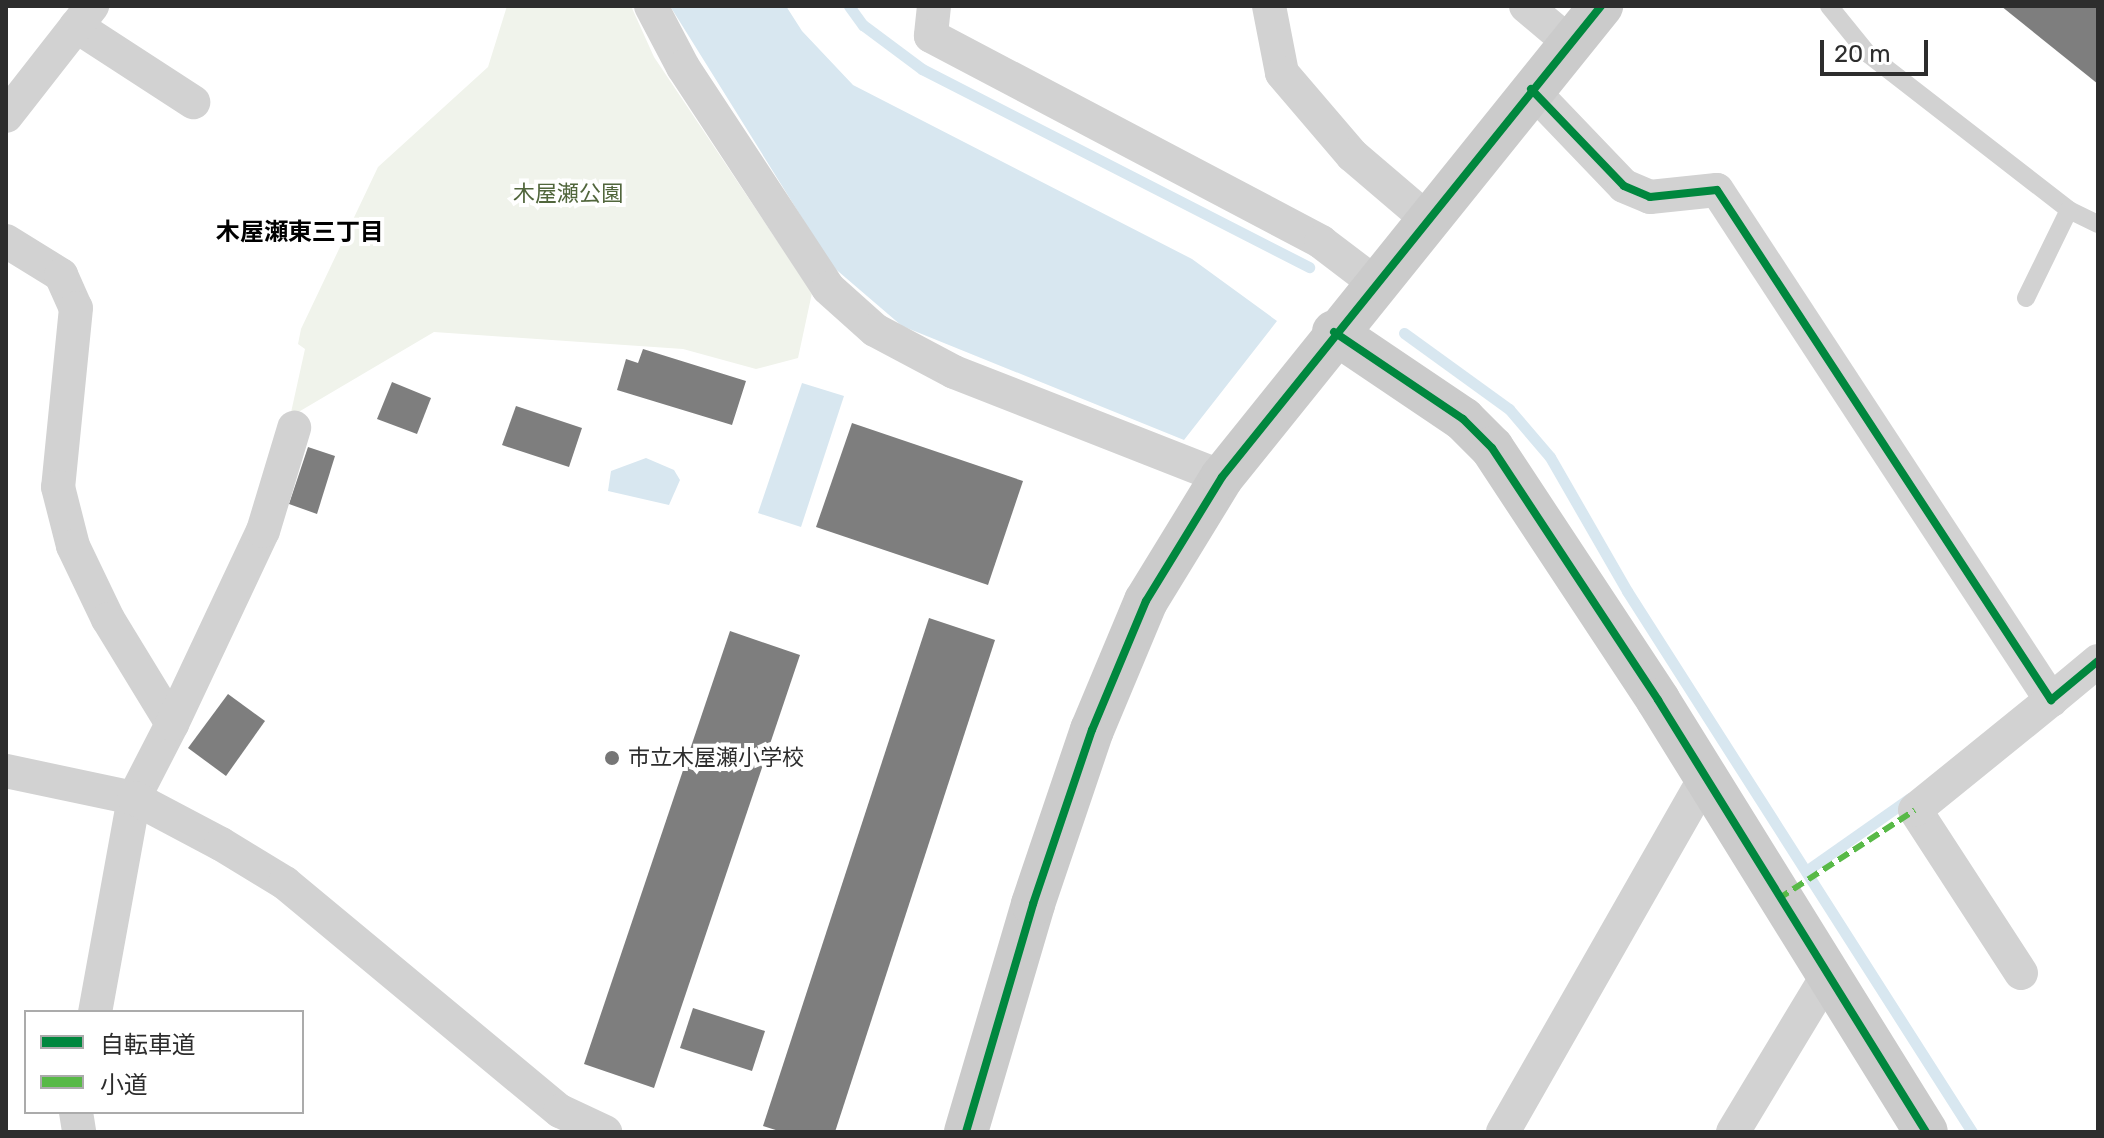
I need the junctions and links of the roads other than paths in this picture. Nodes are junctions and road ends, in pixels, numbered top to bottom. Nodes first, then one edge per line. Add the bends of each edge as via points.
1 (651, 6) edge
2 (934, 6) edge
3 (1269, 6) edge
4 (1526, 6) edge
5 (1601, 6) edge
6 (1829, 6) edge
7 (84, 16) edge
8 (1570, 43) junction
9 (1531, 89) junction
10 (193, 102) dead end
11 (6, 116) edge
12 (2069, 210) junction
13 (1427, 219) junction
14 (2098, 224) edge
15 (6, 241) edge
16 (1375, 283) junction
17 (2026, 298) dead end
18 (1334, 332) junction
19 (294, 428) dead end
20 (1222, 477) junction
21 (2098, 661) edge
22 (2051, 700) junction
23 (172, 724) junction
24 (6, 771) edge
25 (1705, 778) junction
26 (134, 798) junction
27 (2021, 973) dead end
28 (1827, 976) junction
29 (95, 1010) edge
30 (605, 1132) edge
31 (966, 1132) edge
32 (1503, 1132) edge
33 (1733, 1132) edge
34 (1926, 1132) edge

1 - 20 street via 683,67 828,288 875,330 954,372
2 - 16 street via 931,36 1321,242
3 - 13 street via 1282,73 1352,155
4 - 8 street
5 - 8 street
6 - 12 lane via 1868,54
7 - 10 street
7 - 11 street
8 - 9 street
9 - 13 street
9 - 22 street via 1624,186 1650,197 1717,190
12 - 14 lane
12 - 17 lane
13 - 16 street
15 - 23 street via 61,275 76,308 58,487 73,546 108,619
16 - 18 street
18 - 20 street
18 - 25 street via 1463,419 1492,448
19 - 23 street via 263,531
20 - 31 street via 1146,601 1092,730 1033,904
21 - 22 street
22 - 27 street via 1915,810
23 - 26 street
24 - 26 street
25 - 28 street
25 - 32 street
26 - 29 street
26 - 30 street via 285,883 560,1111
28 - 33 street
28 - 34 street

